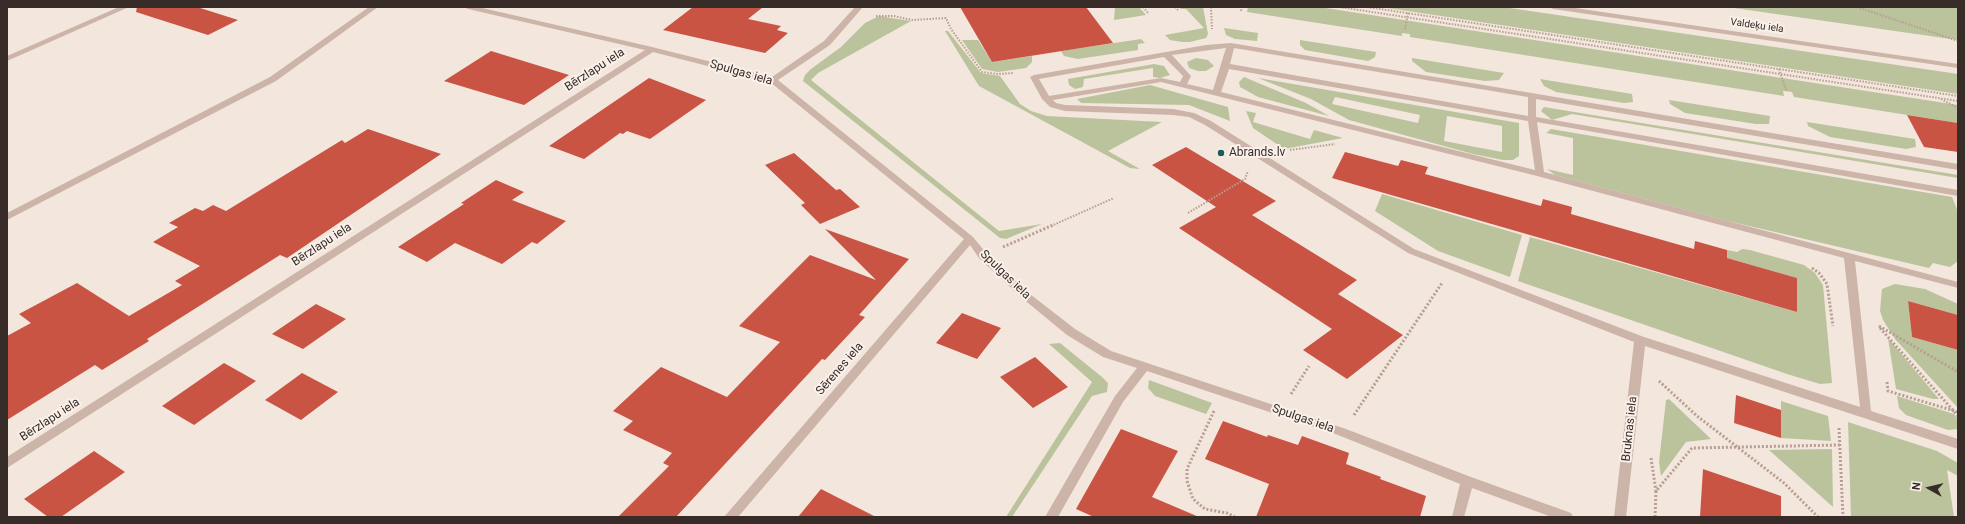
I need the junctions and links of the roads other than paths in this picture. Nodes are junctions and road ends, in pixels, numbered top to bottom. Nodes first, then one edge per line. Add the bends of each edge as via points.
1 (125, 7) edge
2 (374, 7) edge
3 (468, 7) edge
4 (859, 7) edge
5 (1553, 7) edge
6 (1231, 45) junction
7 (652, 49) junction
8 (1166, 54) junction
9 (7, 59) edge
10 (1226, 66) junction
11 (1958, 66) edge
12 (773, 80) junction
13 (1183, 85) junction
14 (1216, 94) junction
15 (1532, 97) junction
16 (1046, 99) junction
17 (1532, 120) junction
18 (1958, 167) edge
19 (1540, 174) junction
20 (1958, 193) edge
21 (7, 217) edge
22 (970, 239) junction
23 (1849, 255) junction
24 (1958, 285) edge
25 (1640, 340) junction
26 (1145, 366) junction
27 (1866, 414) junction
28 (1958, 444) edge
29 (7, 463) edge
30 (1467, 481) junction
31 (730, 517) edge
32 (1052, 517) edge
33 (1458, 517) edge
34 (1567, 517) edge
35 (1620, 517) edge

1 - 9 street
2 - 21 street via 273,80
3 - 7 street, Spulgas iela
4 - 12 street via 827,43
5 - 11 street, Valdeķu iela
6 - 8 street
6 - 10 street
6 - 15 street
7 - 12 street, Spulgas iela
7 - 29 street, Bērzlapu iela
8 - 13 street via 1187,76
8 - 16 street via 1034,77
10 - 14 street
10 - 17 street
12 - 22 street, Spulgas iela
13 - 14 street
13 - 16 street via 1161,80
14 - 19 street
15 - 17 street
15 - 18 street
16 - 25 street via 1053,105 1065,108 1191,115 1208,122 1260,154 1411,251
17 - 19 street
17 - 20 street
19 - 23 street
22 - 26 street, Spulgas iela via 983,256 1026,296 1071,332 1106,354
22 - 31 street, Sērenes iela
23 - 24 street
23 - 27 street
25 - 27 street
25 - 35 street, Bruknas iela
26 - 30 street, Spulgas iela via 1342,432
26 - 32 street via 1119,399
27 - 28 street
30 - 33 street
30 - 34 street, Spulgas iela

